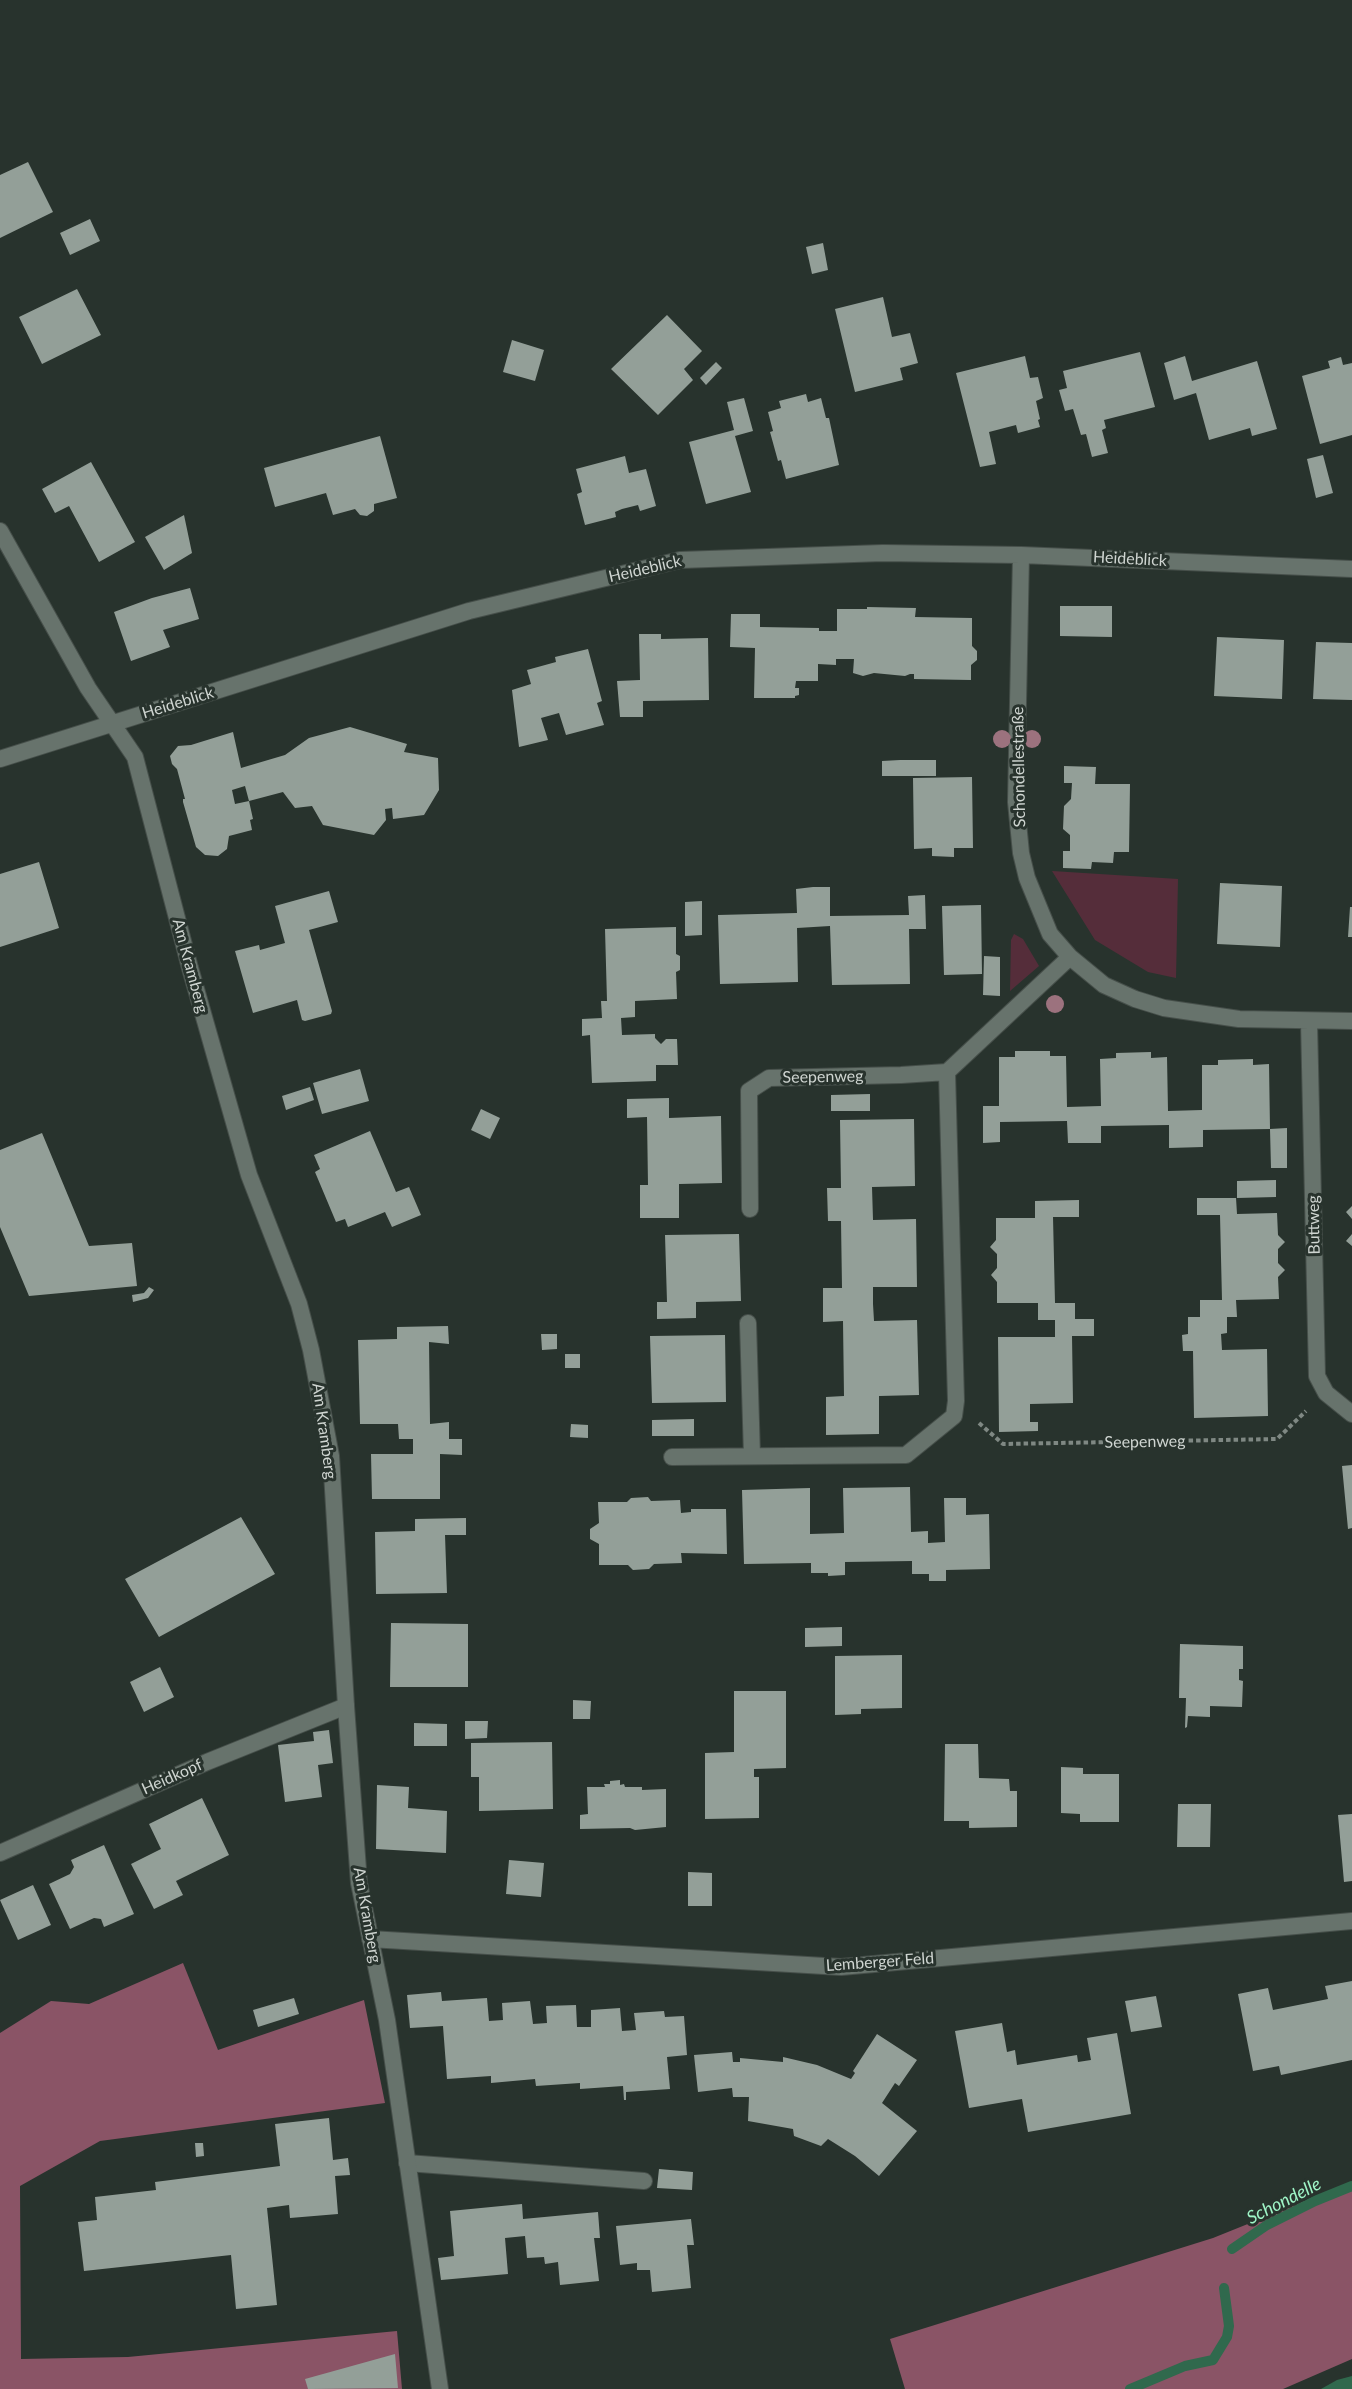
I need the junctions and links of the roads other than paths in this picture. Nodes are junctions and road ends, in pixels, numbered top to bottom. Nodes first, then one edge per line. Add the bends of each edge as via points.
1 (0, 531) edge
2 (1021, 555) junction
3 (1352, 569) edge
4 (114, 723) junction
5 (0, 759) edge
6 (1070, 957) junction
7 (1309, 1022) junction
8 (1352, 1022) edge
9 (947, 1072) junction
10 (750, 1209) dead end
11 (748, 1323) dead end
12 (1352, 1414) edge
13 (752, 1456) junction
14 (672, 1457) dead end
15 (346, 1706) junction
16 (0, 1853) edge
17 (1352, 1921) edge
18 (370, 1939) junction
19 (407, 2163) junction
20 (644, 2181) dead end
21 (440, 2389) edge

1 - 4 street, Am Kramberg via 88,688
2 - 3 street, Heideblick
2 - 4 street, Heideblick via 883,553 680,560 469,611
2 - 6 street, Schondellestraße via 1016,802 1021,853 1042,919
4 - 5 street, Heideblick
4 - 15 street, Am Kramberg via 135,757 249,1175 299,1304 311,1350 331,1456
6 - 7 street, Schondellestraße via 1104,985 1164,1008 1239,1019
6 - 9 street
7 - 8 street, Schondellestraße
7 - 12 street, Buttweg via 1317,1376 1326,1393
9 - 10 street, Seepenweg via 769,1078 749,1091
9 - 13 street via 954,1416 906,1455
11 - 13 street
13 - 14 street
15 - 16 street, Heidkopf
15 - 18 street, Am Kramberg via 359,1883
17 - 18 street, Lemberger Feld via 840,1967
18 - 19 street, Am Kramberg via 387,2020
19 - 20 street
19 - 21 street, Am Kramberg

